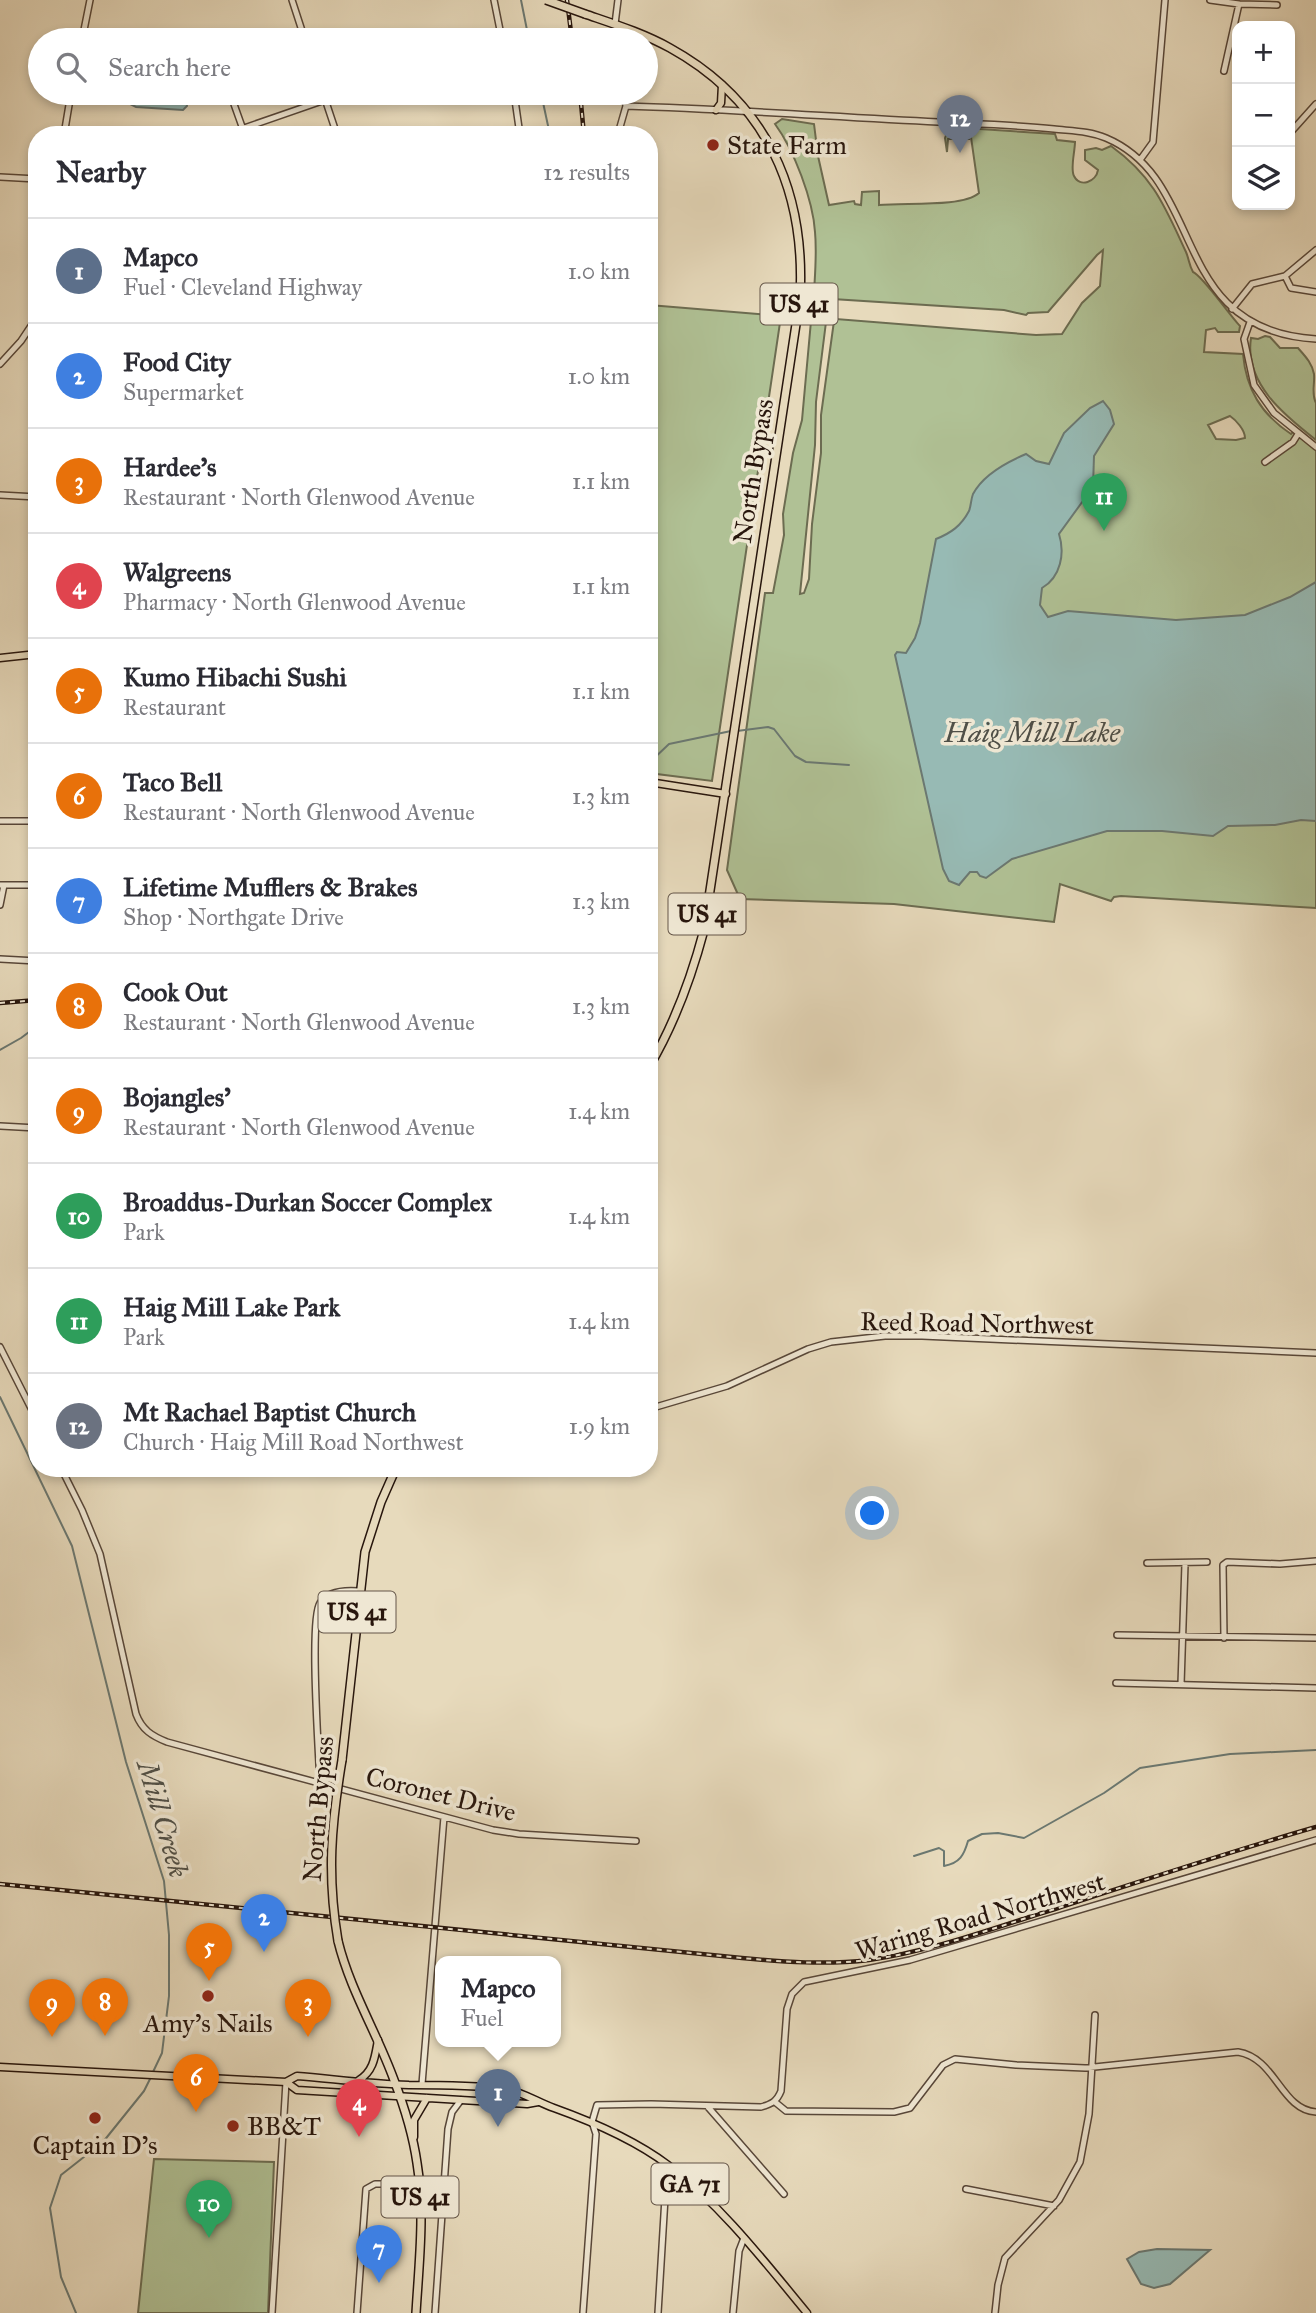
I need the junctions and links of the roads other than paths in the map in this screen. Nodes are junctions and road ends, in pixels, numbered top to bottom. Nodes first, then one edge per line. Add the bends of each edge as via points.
1 (90, 0) edge
2 (292, 0) edge
3 (494, 0) edge
4 (546, 0) edge
5 (618, 0) edge
6 (1165, 0) edge
7 (1210, 0) edge
8 (1240, 4) junction
9 (1276, 5) dead end
10 (615, 24) junction
11 (84, 28) edge
12 (301, 28) edge
13 (500, 28) edge
14 (624, 28) edge
15 (658, 43) edge
16 (1224, 71) dead end
17 (722, 85) junction
18 (1316, 104) edge
19 (70, 105) edge
20 (234, 105) edge
21 (312, 105) edge
22 (327, 105) edge
23 (516, 105) edge
24 (626, 106) joint
25 (716, 110) junction
26 (747, 112) junction
27 (66, 126) edge
28 (242, 126) edge
29 (259, 126) edge
30 (334, 126) edge
31 (519, 126) edge
32 (620, 126) edge
33 (1295, 128) edge
34 (1140, 160) junction
35 (0, 177) edge
36 (28, 179) edge
37 (1316, 250) edge
38 (1285, 276) junction
39 (1316, 292) edge
40 (1232, 309) junction
41 (1250, 322) junction
42 (28, 330) edge
43 (1316, 339) edge
44 (0, 364) edge
45 (1298, 434) junction
46 (1316, 447) edge
47 (1265, 462) dead end
48 (0, 495) edge
49 (28, 497) edge
50 (28, 655) edge
51 (0, 658) edge
52 (658, 783) edge
53 (726, 794) junction
54 (0, 821) edge
55 (28, 821) edge
56 (2, 885) edge
57 (28, 886) edge
58 (0, 905) edge
59 (0, 959) edge
60 (28, 961) edge
61 (658, 1052) edge
62 (0, 1126) edge
63 (28, 1128) edge
64 (0, 1346) edge
65 (1316, 1353) edge
66 (28, 1402) edge
67 (658, 1406) edge
68 (66, 1477) edge
69 (392, 1477) edge
70 (1316, 1561) edge
71 (1207, 1562) dead end
72 (1147, 1563) dead end
73 (1185, 1564) junction
74 (359, 1591) junction
75 (1117, 1635) dead end
76 (1183, 1637) junction
77 (1224, 1638) junction
78 (1316, 1638) edge
79 (1116, 1682) dead end
80 (1181, 1684) junction
81 (1316, 1688) edge
82 (320, 1784) junction
83 (444, 1817) junction
84 (1316, 1840) edge
85 (636, 1841) dead end
86 (1095, 2015) dead end
87 (378, 2040) junction
88 (0, 2067) edge
89 (1091, 2067) junction
90 (358, 2081) junction
91 (286, 2082) junction
92 (396, 2084) junction
93 (422, 2084) junction
94 (400, 2097) junction
95 (427, 2098) junction
96 (462, 2099) junction
97 (538, 2102) junction
98 (775, 2102) junction
99 (708, 2106) junction
100 (1316, 2112) edge
101 (592, 2122) junction
102 (415, 2152) junction
103 (667, 2165) junction
104 (419, 2184) junction
105 (966, 2189) dead end
106 (784, 2194) dead end
107 (1054, 2206) junction
108 (744, 2238) junction
109 (272, 2313) edge
110 (357, 2313) edge
111 (416, 2313) edge
112 (435, 2313) edge
113 (583, 2313) edge
114 (658, 2313) edge
115 (733, 2313) edge
116 (807, 2313) edge
117 (995, 2313) edge

1 - 11 street
2 - 12 street
3 - 13 street
4 - 10 highway, North Bypass / US 41, bridge
5 - 10 street
6 - 34 street via 1153,142
7 - 8 street
8 - 9 street
8 - 16 street
10 - 14 highway, North Bypass / US 41
15 - 17 highway, North Bypass / US 41
17 - 25 main road
17 - 26 highway, North Bypass / US 41
18 - 33 street
19 - 27 street
20 - 28 street
21 - 29 street
22 - 30 street
23 - 31 street
24 - 25 street
24 - 32 street
25 - 26 street
26 - 34 street via 1075,131 1107,138
26 - 53 highway, North Bypass / US 41 via 779,162 789,188 801,258 800,298
34 - 40 street via 1169,202 1209,281
35 - 36 street
37 - 38 street
38 - 39 street via 1291,288
38 - 40 street via 1252,284
40 - 41 street
41 - 43 street via 1277,333
41 - 45 street via 1244,339 1254,385 1274,413
42 - 44 street
45 - 46 street
45 - 47 street
48 - 49 street
50 - 51 main road
52 - 53 main road
53 - 61 highway, North Bypass / US 41 via 694,970
54 - 55 street
56 - 57 street
56 - 58 street
59 - 60 street
62 - 63 street
64 - 66 street
65 - 67 street, Reed Road Northwest via 873,1337 808,1349 727,1386
68 - 82 street, Coronet Drive via 100,1553 136,1714 144,1730 167,1742
69 - 74 highway, North Bypass / US 41 via 374,1523
70 - 77 street via 1223,1565
71 - 73 street
72 - 73 street
73 - 76 street
74 - 82 street via 329,1595 316,1609
74 - 87 highway, North Bypass / US 41, bridge via 330,1865 338,1941
75 - 76 street
76 - 77 street
76 - 80 street
77 - 78 street
79 - 80 street
80 - 81 street
82 - 83 street, Coronet Drive
83 - 85 street, Coronet Drive via 519,1834
83 - 93 street
84 - 98 street, Waring Road Northwest via 910,1960 804,1982 792,1994 787,2009 782,2091
86 - 89 street
87 - 90 main road via 373,2064
87 - 92 highway, North Bypass / US 41
88 - 91 main road
89 - 98 street via 955,2059 943,2066 910,2108 894,2112 786,2111
89 - 100 street via 1245,2053 1261,2061 1297,2103
89 - 107 street via 1084,2149 1068,2187
90 - 91 main road via 297,2076
90 - 92 main road
91 - 94 main road via 297,2090
91 - 109 street
92 - 93 main road, GA 71
92 - 94 highway, North Bypass / US 41
93 - 97 main road, GA 71 via 507,2089
94 - 95 main road, GA 71
94 - 102 highway, North Bypass / US 41
95 - 96 main road, GA 71
95 - 102 main road via 414,2120
96 - 97 main road, GA 71
96 - 112 street via 452,2112 448,2129
97 - 101 main road, GA 71
98 - 99 street via 761,2108
99 - 101 street via 597,2105
99 - 106 street
101 - 103 main road, GA 71
101 - 113 street via 596,2134
102 - 104 highway, North Bypass / US 41
103 - 108 main road, GA 71
103 - 114 street
104 - 110 street via 375,2184 366,2189
104 - 111 highway, North Bypass / US 41
105 - 107 street
107 - 117 street via 1005,2258
108 - 115 street
108 - 116 main road, GA 71

